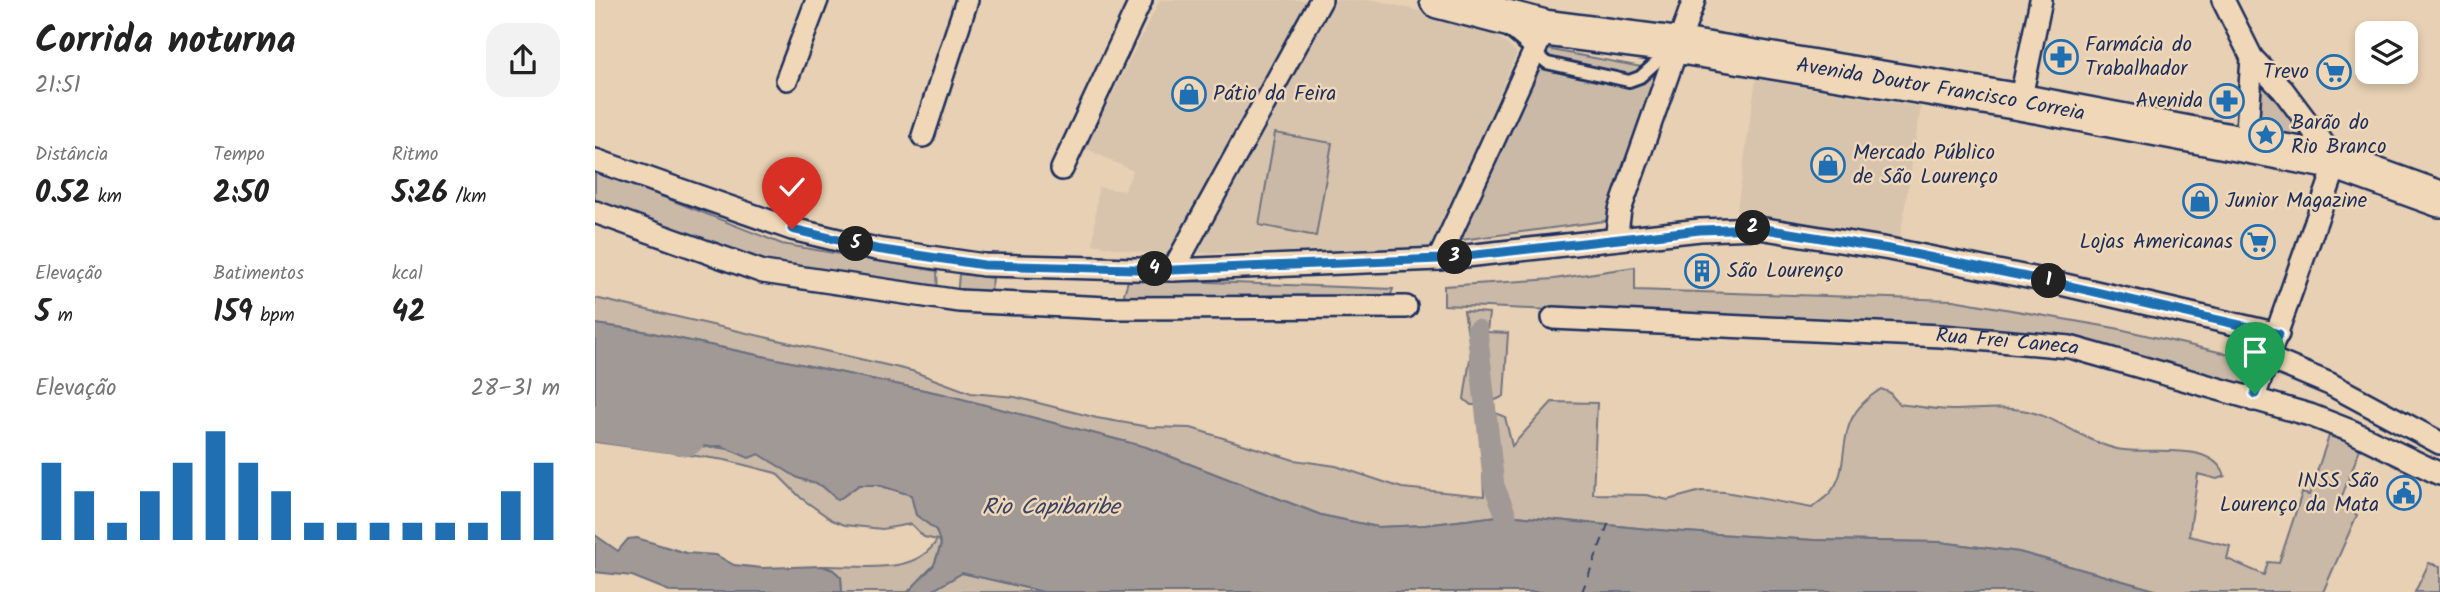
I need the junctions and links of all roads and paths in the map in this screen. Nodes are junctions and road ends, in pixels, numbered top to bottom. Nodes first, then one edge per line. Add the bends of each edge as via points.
1 (817, 0) edge
2 (967, 0) edge
3 (1141, 0) edge
4 (1321, 0) edge
5 (1438, 0) edge
6 (1694, 0) edge
7 (2041, 0) edge
8 (2232, 4) edge
9 (1539, 41) junction
10 (1677, 45) junction
11 (2252, 58) junction
12 (787, 79) dead end
13 (2020, 102) junction
14 (923, 136) dead end
15 (2246, 145) junction
16 (595, 160) edge
17 (2337, 162) junction
18 (1062, 169) dead end
19 (2440, 199) edge
20 (595, 212) edge
21 (1616, 239) junction
22 (1439, 259) junction
23 (1173, 270) junction
24 (1406, 306) dead end
25 (1553, 318) dead end
26 (2279, 334) junction
27 (2268, 358) junction
28 (2253, 400) junction
29 (2440, 443) edge
30 (2440, 474) edge

1 - 12 street
2 - 14 street
3 - 18 street
4 - 23 street
5 - 9 main road, Avenida Doutor Francisco Correia via 1488,13
6 - 10 street
7 - 13 street
8 - 11 street
9 - 10 main road, Avenida Doutor Francisco Correia
9 - 22 street
10 - 13 main road, Avenida Doutor Francisco Correia
10 - 21 street via 1620,210
11 - 15 street
11 - 17 street via 2283,90
13 - 15 main road, Avenida Doutor Francisco Correia
15 - 17 main road, Avenida Doutor Francisco Correia
16 - 23 street via 792,229 876,249 984,265
17 - 19 main road, Avenida Doutor Francisco Correia
17 - 26 street
20 - 24 street via 763,272 959,301 1107,308
21 - 22 street
21 - 26 street via 1759,228 2052,282
22 - 23 street
25 - 28 street, Rua Frei Caneca via 2027,341 2106,356
26 - 27 street
27 - 28 street
27 - 29 street via 2330,384
28 - 30 street, Rua Frei Caneca via 2351,430

